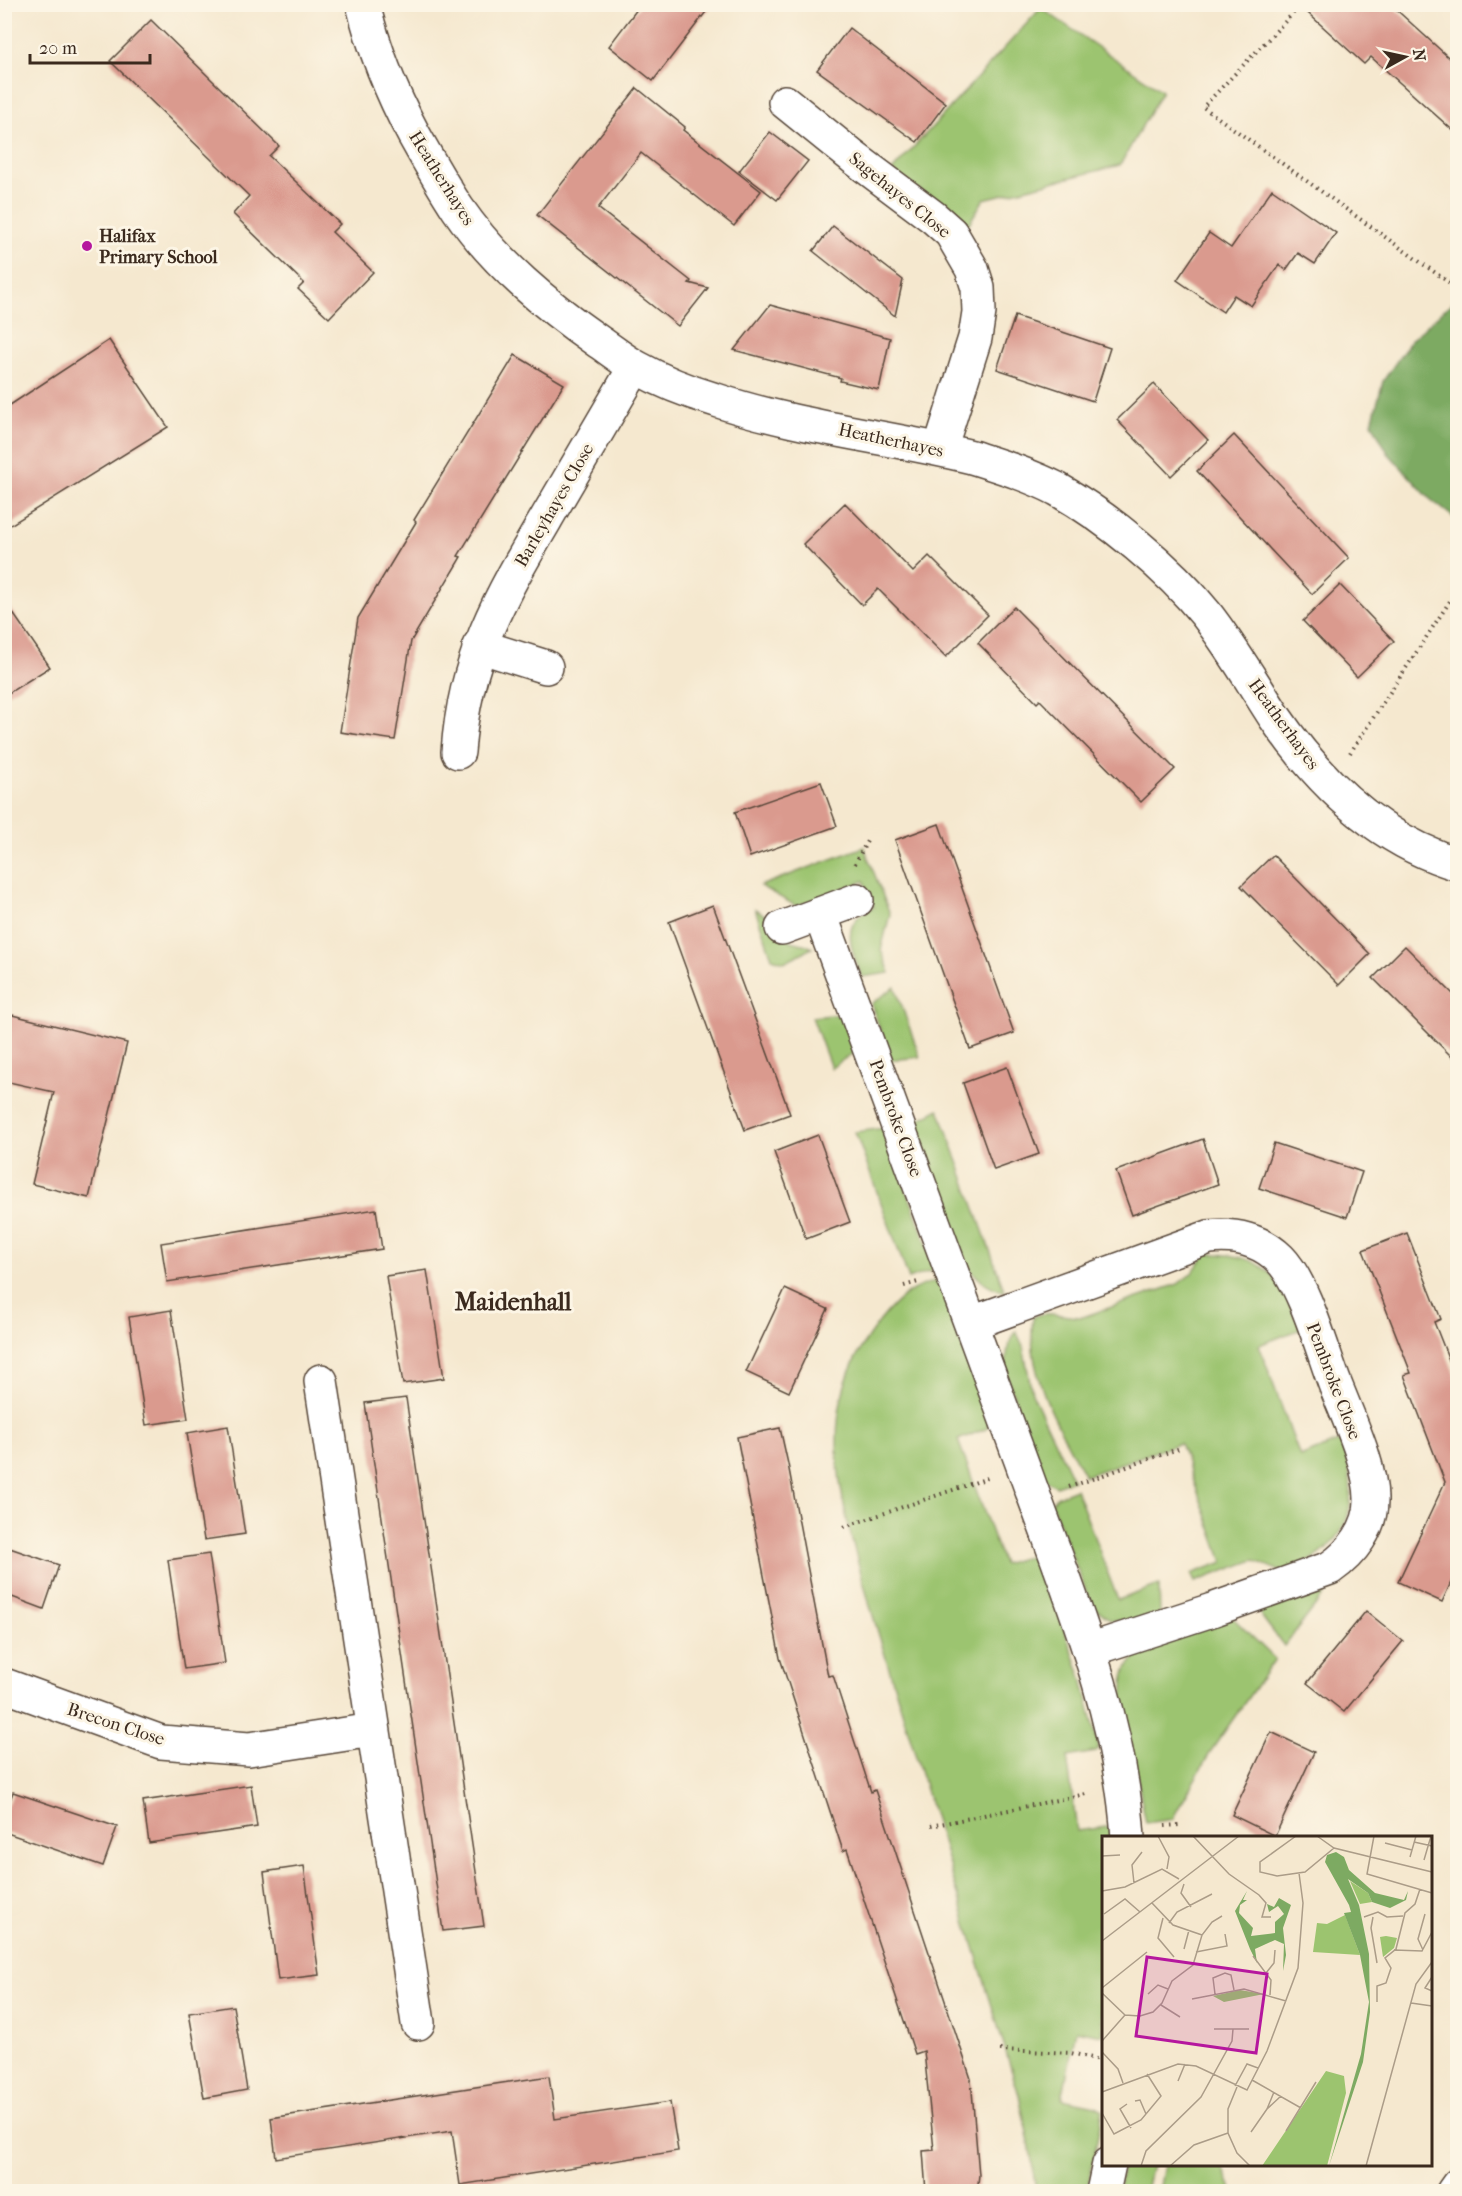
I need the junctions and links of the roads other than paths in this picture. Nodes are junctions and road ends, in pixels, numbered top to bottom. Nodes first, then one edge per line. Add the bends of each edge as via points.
1 (363, 4) edge
2 (785, 102) dead end
3 (635, 367) junction
4 (940, 449) junction
5 (479, 646) junction
6 (546, 667) dead end
7 (458, 752) dead end
8 (1458, 864) edge
9 (857, 900) dead end
10 (820, 914) junction
11 (782, 928) dead end
12 (972, 1323) junction
13 (321, 1381) dead end
14 (1089, 1650) junction
15 (4, 1685) edge
16 (373, 1730) junction
17 (1128, 1836) edge
18 (418, 2023) dead end
19 (1108, 2166) edge
20 (1458, 2186) edge
21 (1103, 2192) edge
22 (1453, 2192) edge

1 - 3 street, Heatherhayes via 391,87 458,209 502,263 534,293
2 - 4 street, Sagehayes Close via 951,233 972,269 978,288 975,338
3 - 4 street, Heatherhayes via 747,410
3 - 5 street, Barleyhayes Close via 510,581
4 - 8 street, Heatherhayes via 1005,467 1055,489 1151,558 1184,589 1224,637 1275,716 1319,773 1372,822 1421,851
5 - 6 street
5 - 7 street, Barleyhayes Close via 463,707
9 - 10 street
10 - 11 street
10 - 12 street, Pembroke Close
12 - 14 street, Pembroke Close
12 - 14 street, Pembroke Close via 1209,1237 1234,1236 1252,1241 1280,1259 1296,1284 1358,1446 1371,1490 1370,1510 1364,1531 1338,1563
13 - 16 street
14 - 17 street, Pembroke Close via 1114,1741
15 - 16 street, Brecon Close via 160,1742 249,1749
16 - 18 street
19 - 21 street
20 - 22 street

